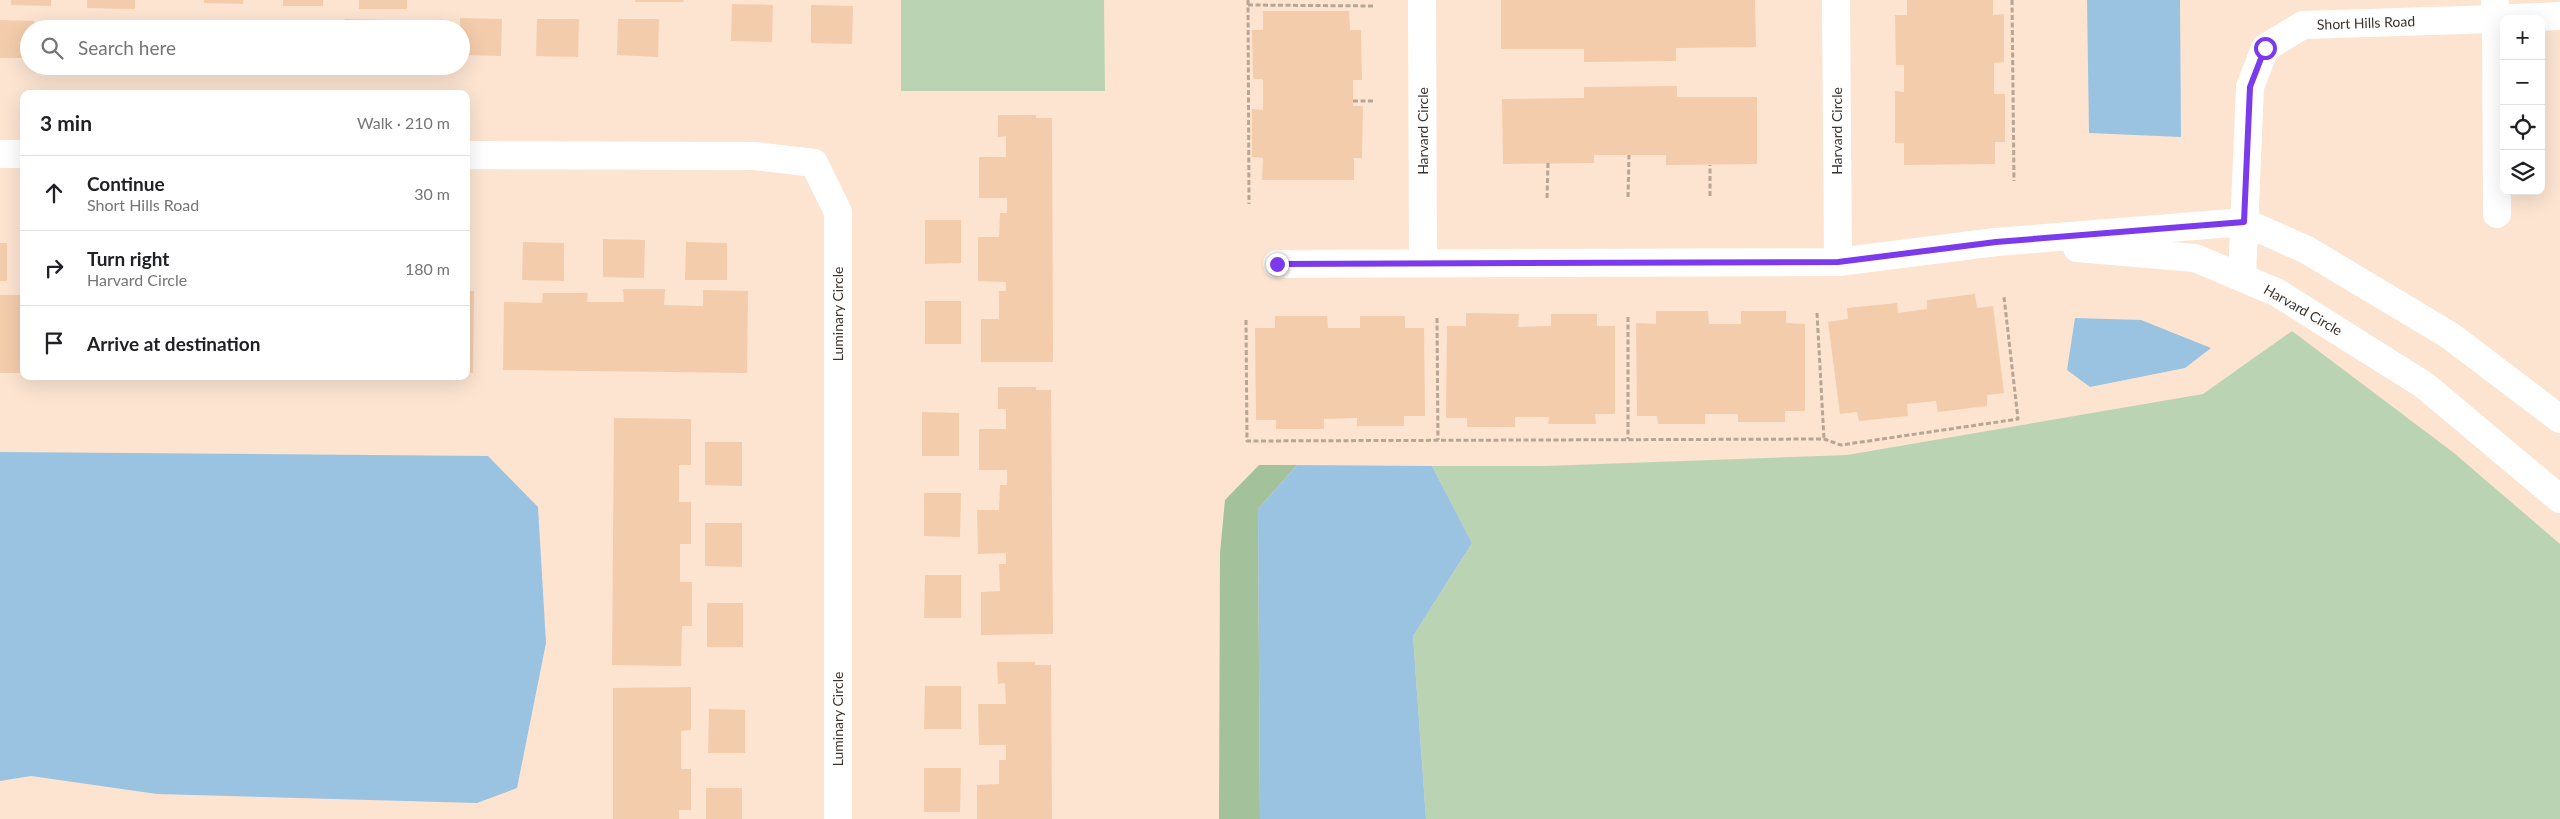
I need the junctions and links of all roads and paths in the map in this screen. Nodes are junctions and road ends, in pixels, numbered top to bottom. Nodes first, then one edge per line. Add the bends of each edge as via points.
1 (1248, 0) edge
2 (1422, 0) edge
3 (1836, 0) edge
4 (2012, 0) edge
5 (1248, 5) junction
6 (1374, 6) dead end
7 (2495, 9) edge
8 (2560, 16) edge
9 (1353, 101) dead end
10 (1375, 101) dead end
11 (0, 154) edge
12 (20, 154) edge
13 (470, 155) edge
14 (1628, 155) dead end
15 (1548, 163) dead end
16 (1710, 164) dead end
17 (2014, 181) dead end
18 (1710, 196) dead end
19 (1628, 197) dead end
20 (1547, 198) dead end
21 (1249, 204) dead end
22 (2496, 214) dead end
23 (2244, 222) junction
24 (1996, 242) junction
25 (1838, 262) junction
26 (1423, 263) junction
27 (1277, 264) dead end
28 (2242, 277) junction
29 (2004, 297) dead end
30 (1817, 313) dead end
31 (1628, 317) dead end
32 (1437, 318) dead end
33 (1246, 320) dead end
34 (2560, 419) edge
35 (1824, 439) junction
36 (1438, 440) junction
37 (1628, 440) junction
38 (2560, 498) edge
39 (838, 819) edge

1 - 5 path
2 - 26 street, Harvard Circle
3 - 25 street, Harvard Circle
4 - 17 path
5 - 6 path
5 - 21 path
7 - 8 street, Short Hills Road
7 - 22 street
7 - 23 street, Short Hills Road via 2303,25 2265,48 2250,87
9 - 10 path
11 - 12 street
13 - 39 street, Luminary Circle via 754,156 814,164 838,212
14 - 19 path
15 - 20 path
16 - 18 path
23 - 24 street, Harvard Circle
23 - 28 street, Short Hills Road
23 - 34 street, Harvard Circle via 2307,250 2449,334
24 - 25 street, Harvard Circle
24 - 28 street, Harvard Circle via 2194,258
25 - 26 street, Harvard Circle
26 - 27 street, Harvard Circle
28 - 38 street, Harvard Circle via 2276,292 2424,385
29 - 35 path via 2018,419 1841,446
30 - 35 path
31 - 37 path
32 - 36 path
33 - 36 path via 1248,441
35 - 37 path
36 - 37 path

